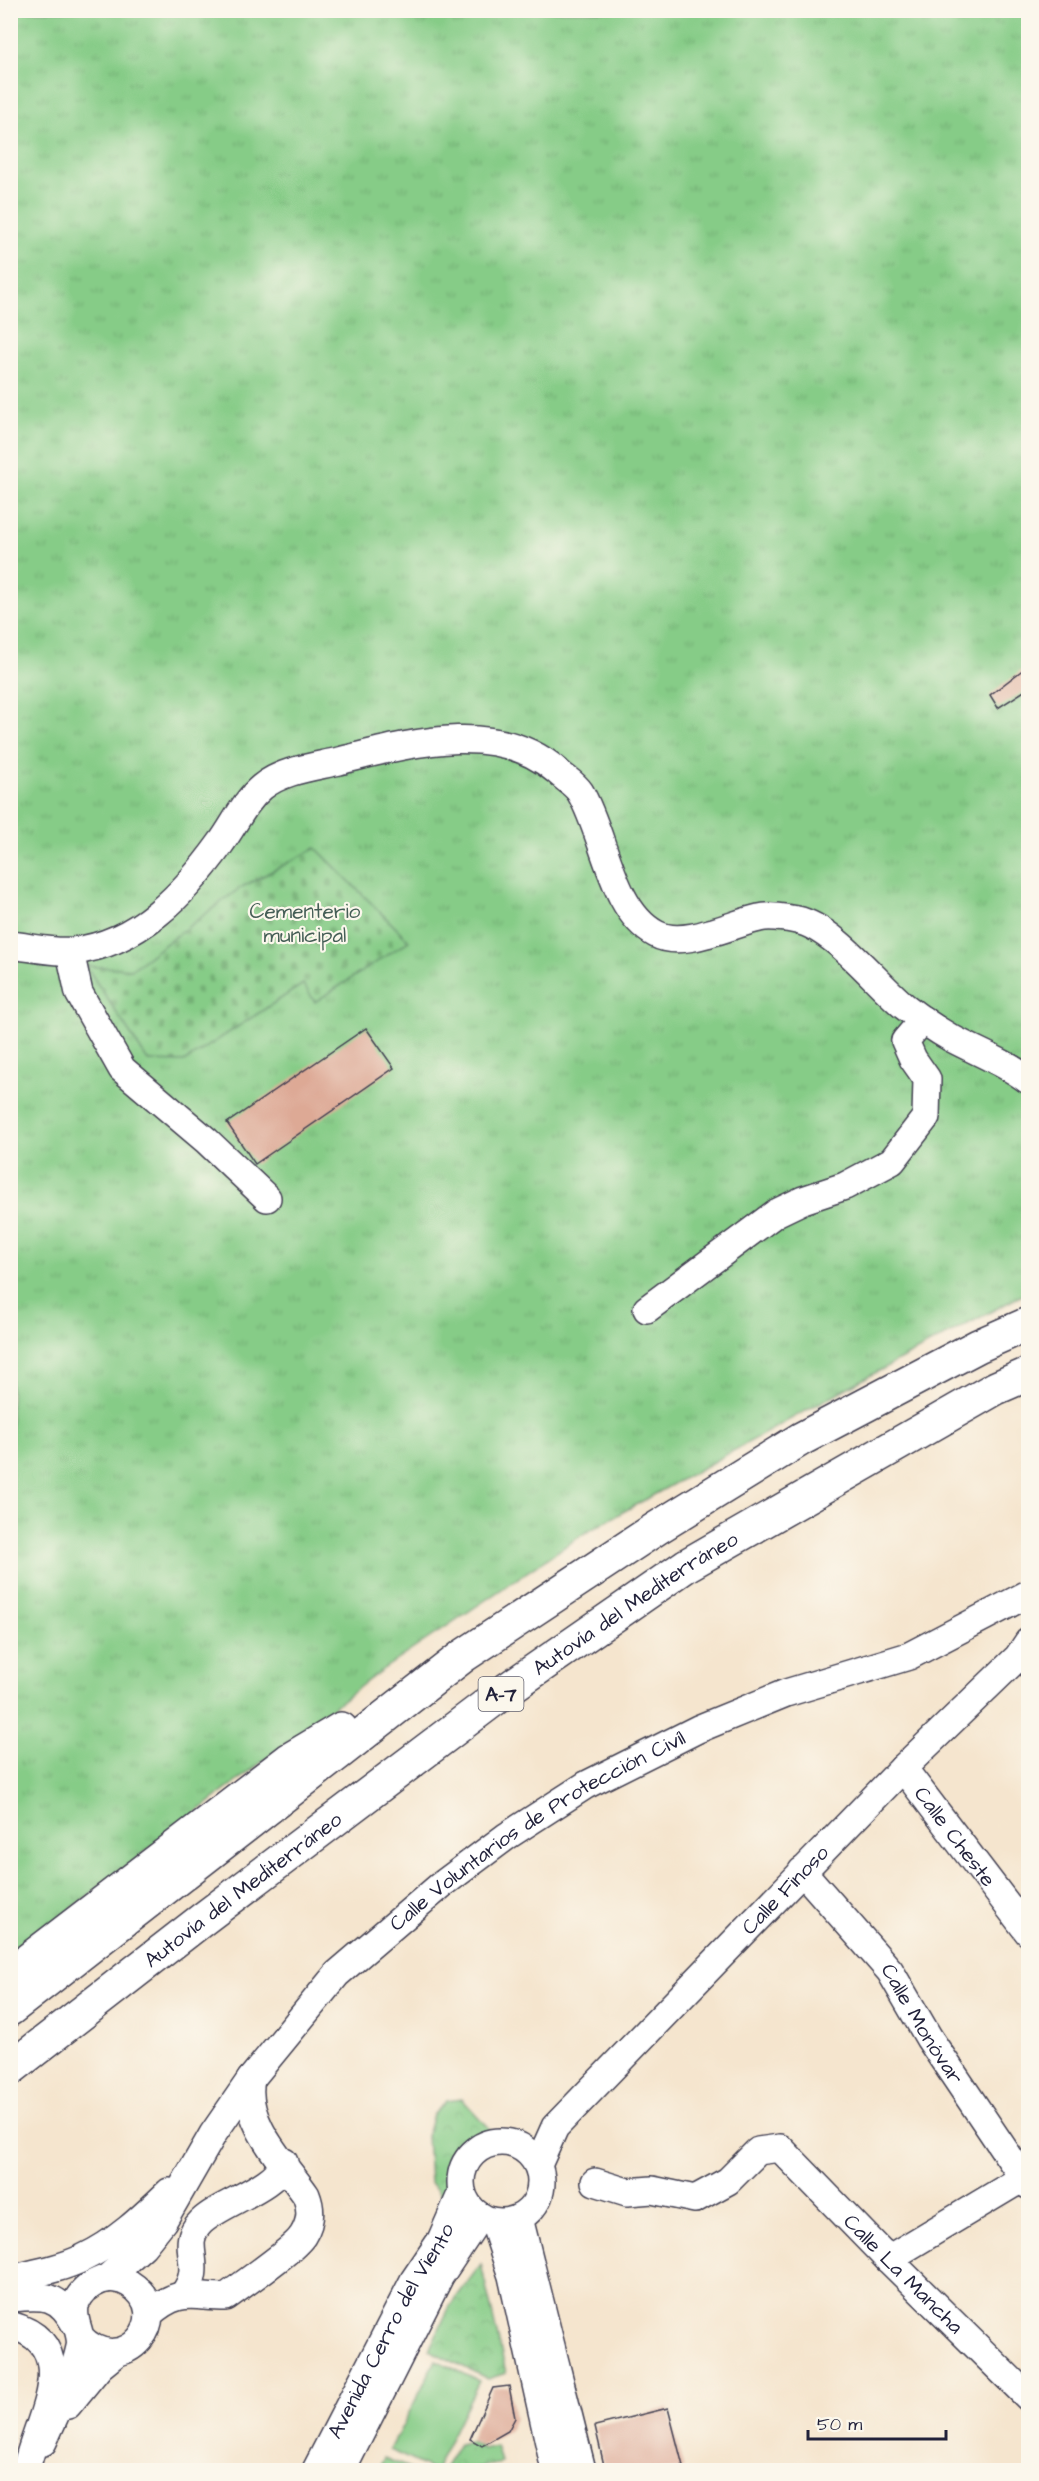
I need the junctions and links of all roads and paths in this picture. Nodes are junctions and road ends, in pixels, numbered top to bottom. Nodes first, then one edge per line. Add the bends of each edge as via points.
1 (10, 945) edge
2 (70, 952) junction
3 (923, 1020) junction
4 (1029, 1080) edge
5 (267, 1198) dead end
6 (647, 1309) dead end
7 (1029, 1324) edge
8 (1029, 1374) edge
9 (1029, 1594) edge
10 (1026, 1653) edge
11 (463, 1656) junction
12 (903, 1768) junction
13 (802, 1871) junction
14 (203, 1919) junction
15 (1029, 1932) edge
16 (10, 1974) edge
17 (10, 2009) edge
18 (10, 2069) edge
19 (251, 2079) junction
20 (10, 2093) edge
21 (219, 2124) junction
22 (259, 2127) junction
23 (555, 2127) junction
24 (512, 2143) junction
25 (284, 2162) junction
26 (538, 2165) junction
27 (192, 2167) junction
28 (1027, 2179) edge
29 (595, 2182) dead end
30 (462, 2192) junction
31 (498, 2218) junction
32 (163, 2221) junction
33 (888, 2259) junction
34 (10, 2279) edge
35 (102, 2280) junction
36 (183, 2295) junction
37 (10, 2298) edge
38 (147, 2307) junction
39 (10, 2325) edge
40 (77, 2330) junction
41 (116, 2353) junction
42 (1029, 2397) edge
43 (43, 2442) junction
44 (27, 2470) edge
45 (316, 2470) edge
46 (342, 2470) edge
47 (555, 2470) edge
48 (582, 2470) edge

1 - 2 street
2 - 3 street via 106,945 144,926 178,895 241,810 263,787 288,773 400,745 470,739 505,743 548,763 579,790 622,896 640,925 660,937 695,937 763,917 799,920 832,937
2 - 5 street via 79,993 122,1069
3 - 4 street
3 - 6 street via 905,1041 927,1079 926,1117 892,1161 844,1186 776,1213
7 - 11 highway, A-7 via 978,1346 801,1439
8 - 14 highway, Autovía del Mediterráneo / A-7 via 996,1388 687,1565 505,1691
9 - 19 street, Calle Voluntarios de Protección Civíl via 909,1656 786,1693 698,1729 586,1785 449,1879 337,1974
10 - 12 street, Calle Finoso
11 - 16 highway via 289,1760
11 - 17 highway, A-7
12 - 13 street, Calle Finoso
12 - 15 street, Calle Cheste
13 - 23 street, Calle Finoso
13 - 28 street, Calle Monóvar via 890,1971 929,2037
14 - 18 highway, Autovía del Mediterráneo / A-7
14 - 20 highway via 103,2020
19 - 21 street, Calle Voluntarios de Protección Civíl
19 - 22 street via 249,2101
21 - 22 street via 239,2119 250,2120
21 - 27 street, Calle Voluntarios de Protección Civíl
22 - 25 street
23 - 24 street, Calle Finoso
23 - 26 street, Calle Finoso
24 - 26 street via 531,2154
24 - 30 street via 488,2143 477,2148 463,2168
25 - 36 street via 275,2176 201,2222 190,2246 193,2282
25 - 36 street via 310,2206 310,2221 302,2238 226,2297
26 - 31 street via 541,2189 537,2201
27 - 32 street, Calle Voluntarios de Protección Civíl
27 - 34 street via 152,2209 95,2252 58,2267
28 - 33 street
29 - 33 street, Calle La Mancha via 627,2192 652,2190 695,2199 728,2181 758,2151 780,2148
30 - 31 street via 472,2210
30 - 45 street, Avenida Cerro del Viento via 441,2240 414,2280
31 - 46 street, Avenida Cerro del Viento via 440,2276
31 - 47 street
31 - 48 street
32 - 35 street, Calle Voluntarios de Protección Civíl via 143,2246
32 - 38 street, Calle Voluntarios de Protección Civíl via 150,2262
33 - 42 street, Calle La Mancha
34 - 35 street
35 - 38 street via 127,2282 138,2289
35 - 40 street via 76,2302
36 - 38 street
37 - 40 street via 55,2299 66,2307
38 - 41 street via 143,2335 127,2350
39 - 44 street via 30,2334 44,2347 52,2370 49,2400
40 - 41 street via 96,2350
40 - 43 street via 75,2364
41 - 43 street via 86,2382
43 - 44 street

